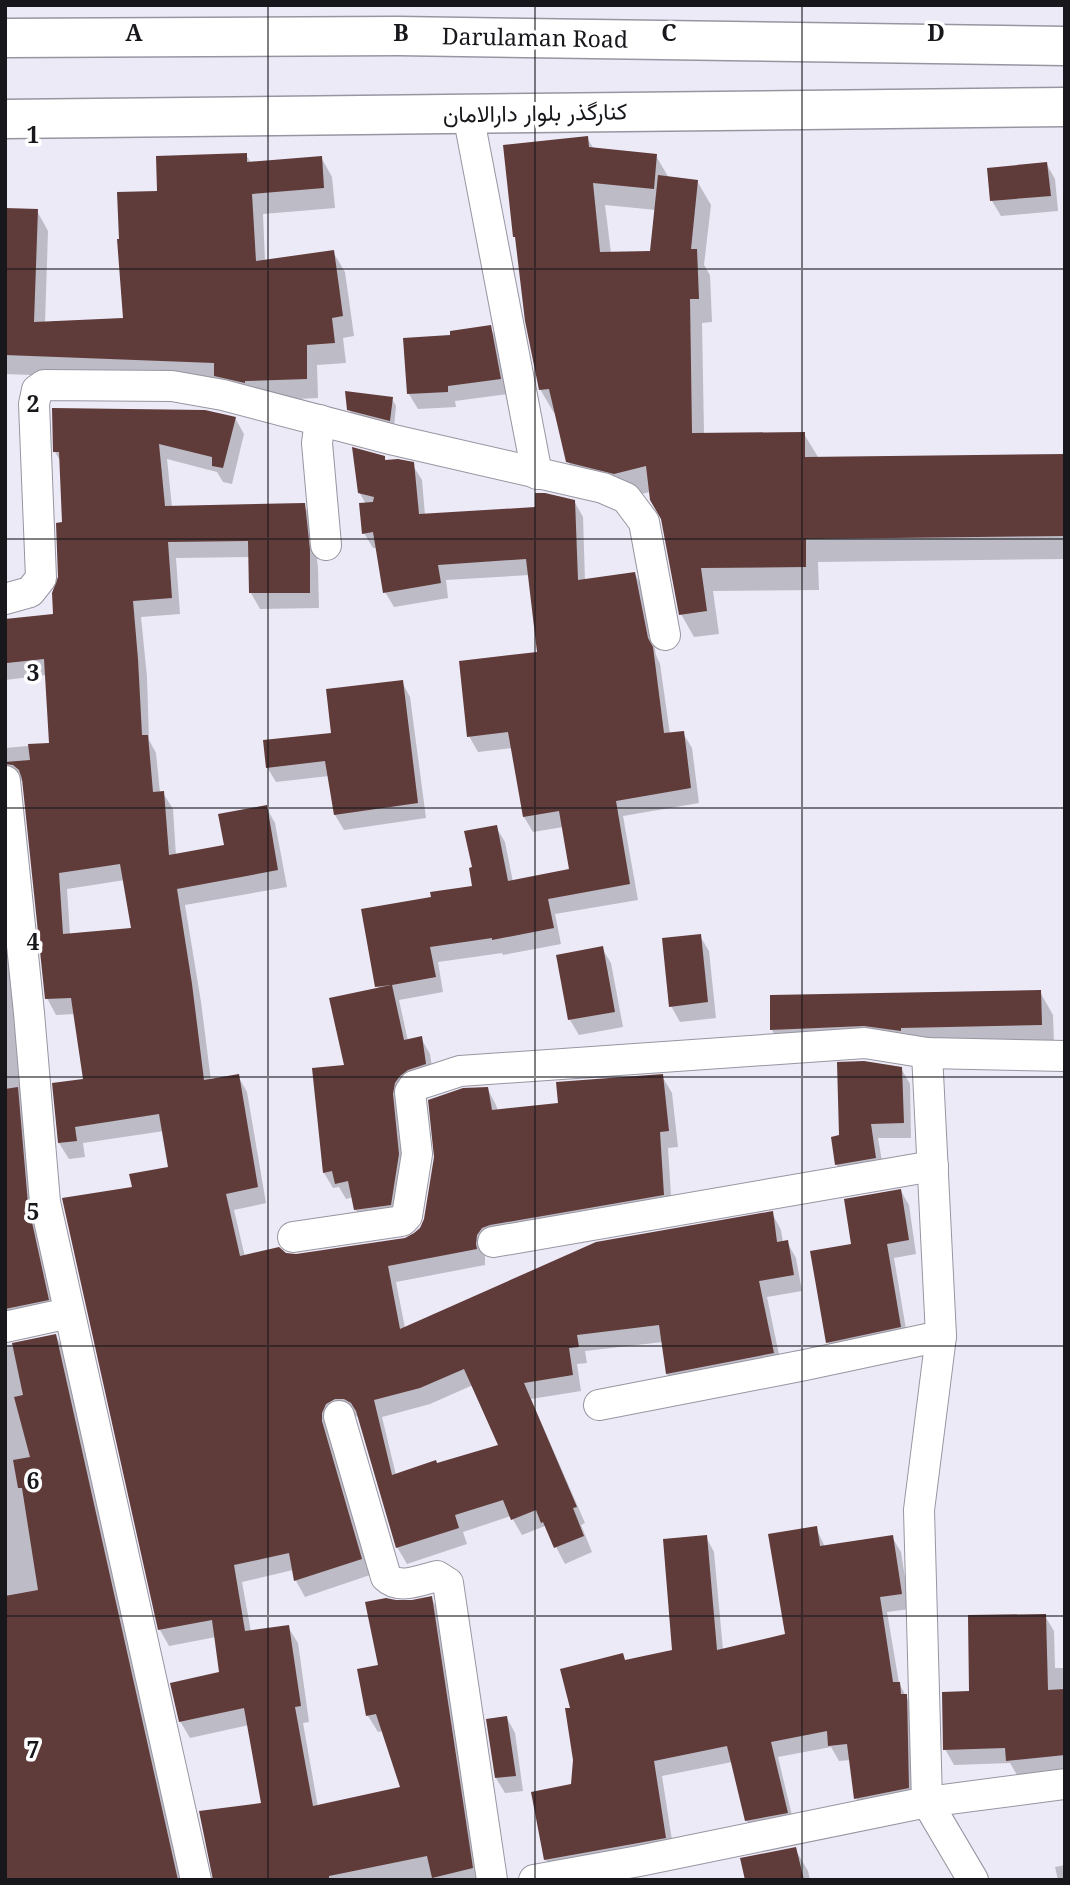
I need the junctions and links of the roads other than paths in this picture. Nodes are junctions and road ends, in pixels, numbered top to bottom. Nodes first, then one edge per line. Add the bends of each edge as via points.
1 (5, 38) edge
2 (1065, 46) edge
3 (1065, 107) edge
4 (468, 114) junction
5 (5, 119) edge
6 (320, 421) junction
7 (537, 474) junction
8 (326, 545) dead end
9 (5, 600) edge
10 (665, 635) dead end
11 (5, 781) edge
12 (927, 1053) junction
13 (1065, 1056) edge
14 (933, 1166) junction
15 (293, 1237) dead end
16 (493, 1242) dead end
17 (69, 1313) junction
18 (5, 1327) edge
19 (941, 1336) junction
20 (599, 1405) dead end
21 (339, 1416) dead end
22 (1065, 1784) edge
23 (927, 1802) junction
24 (641, 1870) edge
25 (195, 1880) edge
26 (492, 1880) edge
27 (534, 1880) edge
28 (973, 1880) edge

1 - 2 street, Darulaman Road via 398,36
3 - 4 street, کنارگذر بلوار دارالامان
4 - 5 street, کنارگذر بلوار دارالامان
4 - 7 street
6 - 7 street
6 - 8 street via 317,443
6 - 9 street via 172,386 44,385 37,390 34,404 41,578 30,592
7 - 10 street via 603,488 626,498 644,522
11 - 17 street via 45,1202
12 - 13 street
12 - 14 street
12 - 15 street via 865,1043 460,1071 414,1086 410,1092 416,1154 407,1216 401,1221
14 - 16 street
14 - 19 street
17 - 18 street
17 - 25 street
19 - 20 street
19 - 23 street via 919,1510
21 - 26 street via 386,1577 400,1584 437,1576 448,1583
22 - 23 street
23 - 24 street
23 - 28 street
24 - 27 street

